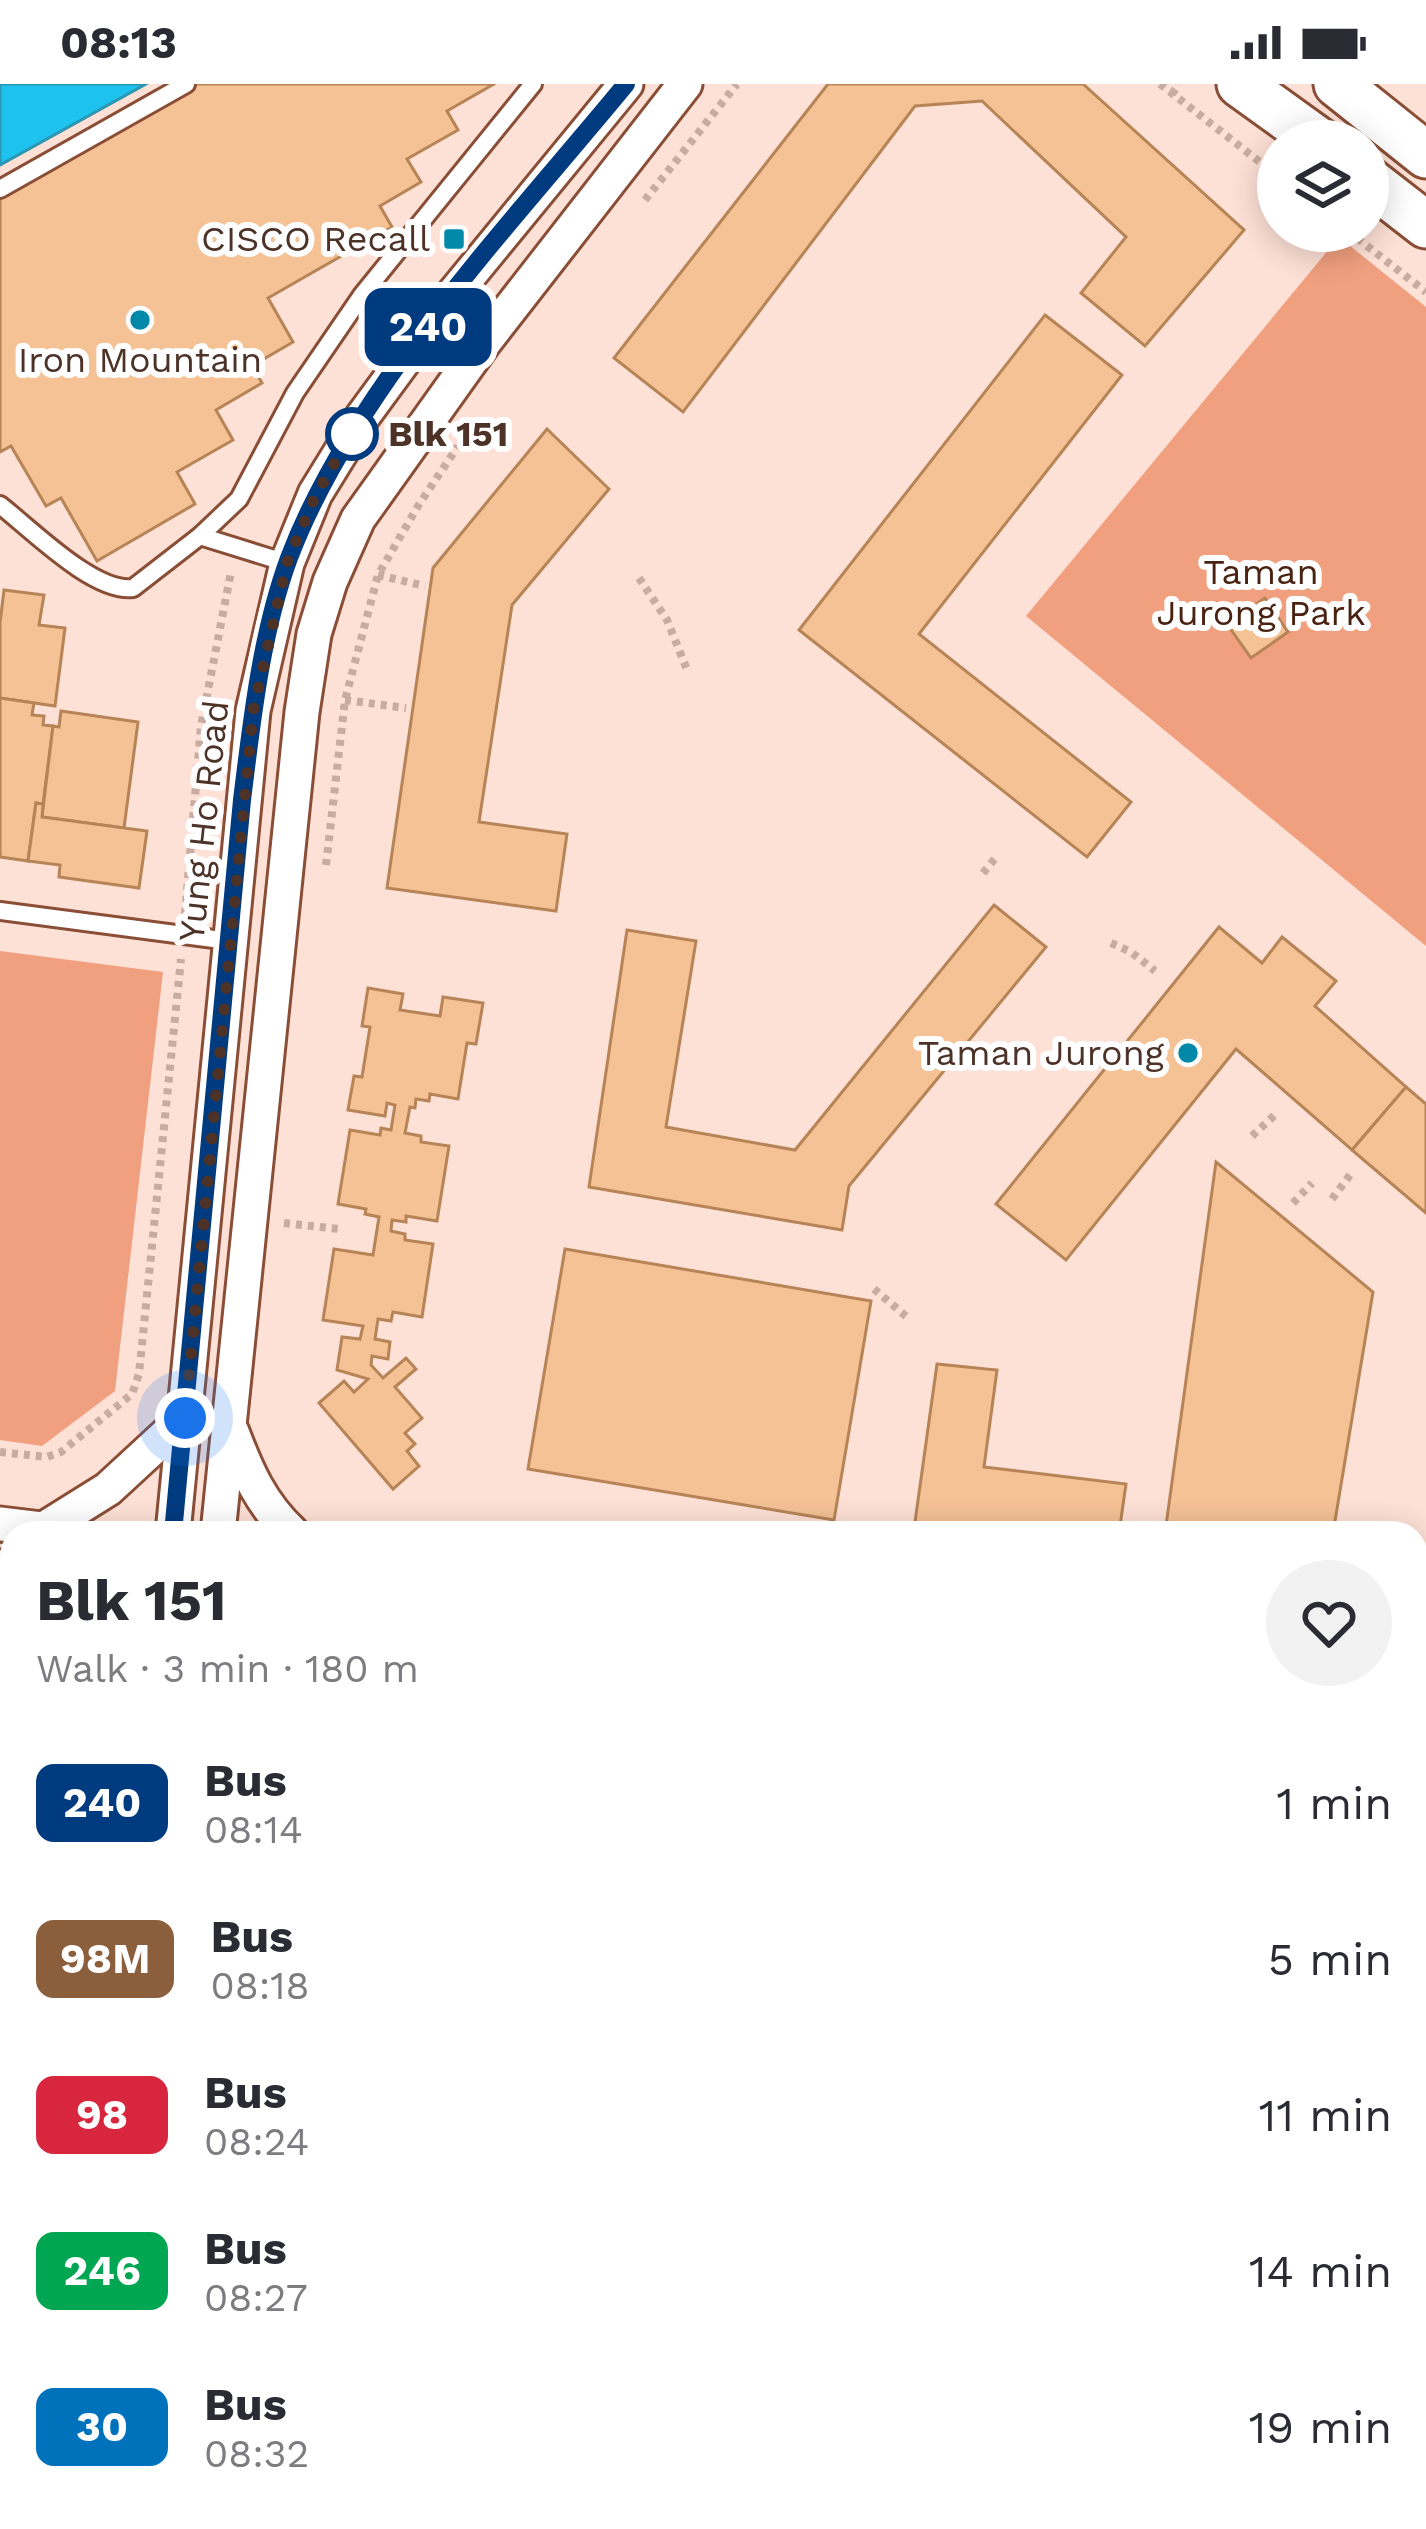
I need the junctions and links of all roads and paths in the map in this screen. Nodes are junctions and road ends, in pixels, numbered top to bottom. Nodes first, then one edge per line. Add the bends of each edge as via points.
1 (186, 84) edge
2 (533, 84) edge
3 (626, 84) edge
4 (685, 84) edge
5 (1160, 84) edge
6 (1179, 84) edge
7 (1240, 84) edge
8 (1337, 84) edge
9 (1172, 94) junction
10 (1289, 120) edge
11 (1426, 155) edge
12 (1257, 160) edge
13 (0, 189) edge
14 (1389, 196) edge
15 (1426, 225) edge
16 (1375, 252) edge
17 (1426, 292) edge
18 (466, 435) dead end
19 (0, 505) edge
20 (200, 536) junction
21 (287, 563) junction
22 (639, 578) dead end
23 (425, 586) dead end
24 (688, 673) dead end
25 (346, 700) dead end
26 (406, 708) dead end
27 (998, 855) dead end
28 (983, 872) dead end
29 (0, 911) edge
30 (229, 940) junction
31 (1111, 943) dead end
32 (1155, 971) dead end
33 (1278, 1112) dead end
34 (1252, 1136) dead end
35 (1353, 1171) dead end
36 (1312, 1183) dead end
37 (1332, 1199) dead end
38 (1293, 1203) dead end
39 (284, 1222) dead end
40 (339, 1229) dead end
41 (874, 1288) dead end
42 (908, 1318) dead end
43 (185, 1418) junction
44 (230, 1424) junction
45 (71, 1521) edge
46 (174, 1521) edge
47 (219, 1521) edge
48 (279, 1521) edge

1 - 13 lane
2 - 20 lane via 362,295 295,393 239,500
3 - 21 street, Yung Ho Road via 363,416
4 - 44 street via 402,453 358,519 330,583 302,712
5 - 9 path
6 - 9 path
7 - 10 main road
8 - 11 main road
9 - 12 path
14 - 15 main road
16 - 17 path
18 - 23 path via 378,575
19 - 20 lane via 120,590 134,588
20 - 21 lane
21 - 30 street, Yung Ho Road via 253,711
22 - 24 path
25 - 26 path
27 - 28 path
29 - 30 lane
30 - 43 street, Yung Ho Road
31 - 32 path
33 - 34 path
35 - 37 path
36 - 38 path
39 - 40 path
41 - 42 path
43 - 45 street
43 - 46 street, Yung Ho Road
44 - 47 street
44 - 48 street via 258,1493

